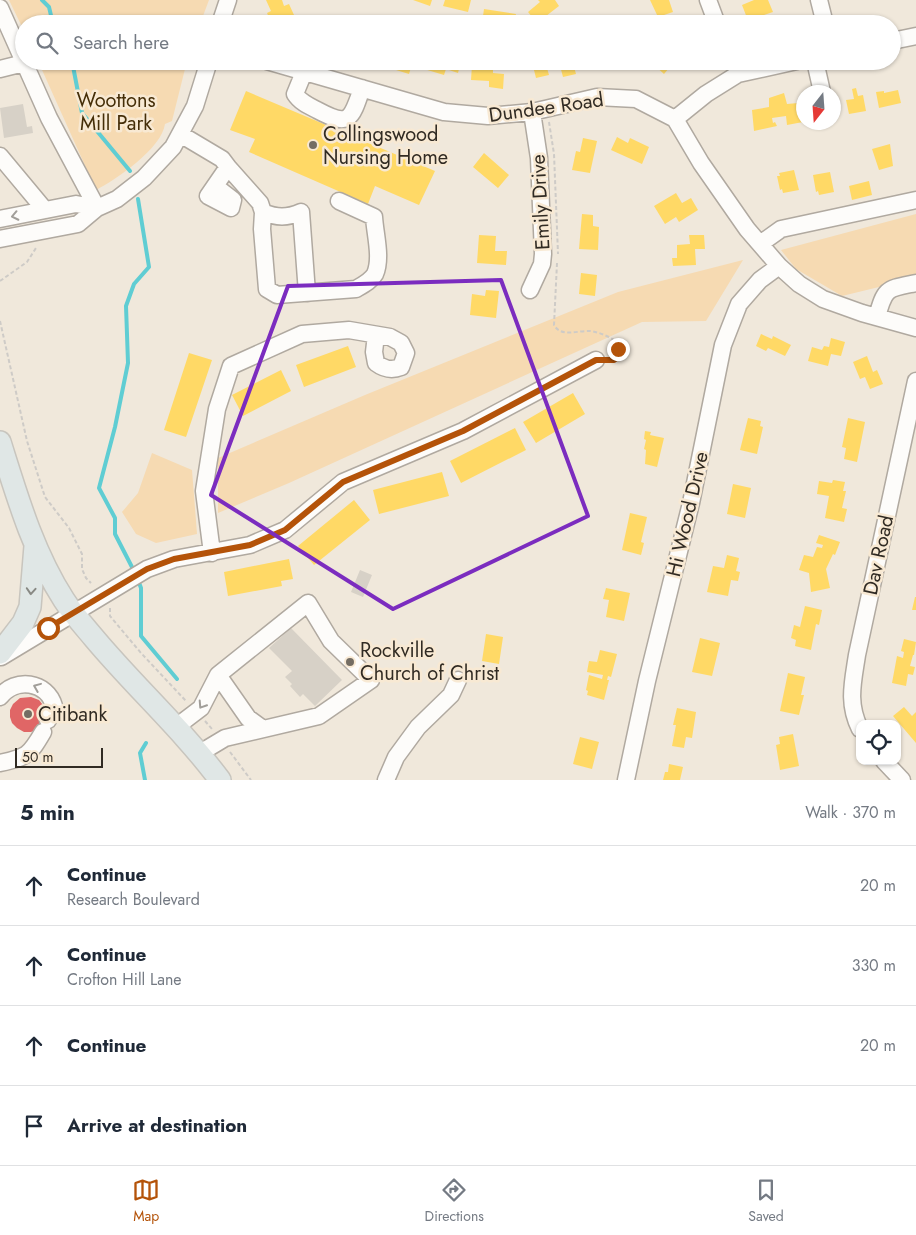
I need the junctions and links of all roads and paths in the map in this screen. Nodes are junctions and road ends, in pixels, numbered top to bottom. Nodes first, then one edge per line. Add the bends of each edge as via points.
1 (228, 0) edge
2 (708, 0) edge
3 (819, 0) edge
4 (0, 8) edge
5 (223, 15) edge
6 (714, 15) edge
7 (823, 15) edge
8 (916, 38) edge
9 (901, 40) edge
10 (15, 42) edge
11 (15, 65) edge
12 (0, 69) edge
13 (27, 70) edge
14 (206, 70) edge
15 (297, 70) edge
16 (733, 70) edge
17 (817, 70) edge
18 (304, 72) junction
19 (820, 85) edge
20 (362, 88) junction
21 (539, 110) junction
22 (675, 119) junction
23 (180, 134) junction
24 (0, 156) edge
25 (228, 167) junction
26 (215, 186) dead end
27 (916, 200) edge
28 (339, 202) dead end
29 (97, 208) junction
30 (45, 210) junction
31 (263, 212) junction
32 (0, 219) edge
33 (0, 239) edge
34 (38, 244) dead end
35 (760, 244) junction
36 (779, 266) junction
37 (0, 281) edge
38 (916, 283) edge
39 (530, 290) dead end
40 (308, 293) junction
41 (877, 317) junction
42 (0, 321) edge
43 (916, 328) edge
44 (376, 335) dead end
45 (596, 360) joint
46 (916, 381) edge
47 (0, 442) edge
48 (35, 543) junction
49 (212, 553) junction
50 (91, 583) dead end
51 (110, 608) dead end
52 (73, 613) junction
53 (0, 653) edge
54 (0, 657) edge
55 (218, 675) junction
56 (458, 680) dead end
57 (0, 697) edge
58 (197, 713) junction
59 (856, 722) edge
60 (176, 727) junction
61 (263, 729) junction
62 (221, 739) junction
63 (200, 753) junction
64 (0, 763) edge
65 (888, 765) edge
66 (220, 780) edge
67 (251, 780) edge
68 (386, 780) edge
69 (626, 780) edge
70 (902, 780) edge

1 - 5 street
2 - 6 street
3 - 7 street
4 - 10 street
8 - 9 street
11 - 12 street
13 - 29 street
14 - 23 street via 195,106
15 - 18 street, Dundee Road
16 - 22 street
17 - 19 street
18 - 20 street, Dundee Road
18 - 20 street via 295,94 306,105 336,120 345,120 351,114
20 - 21 street, Dundee Road via 444,112 488,116
21 - 22 street, Dundee Road via 597,97 636,99
21 - 39 street, Emily Drive via 543,254
21 - 45 path via 554,154 558,252 554,325 561,332 606,334 617,342 619,356 614,360
22 - 35 street via 701,163
23 - 25 street via 222,159
23 - 29 street via 173,147 144,178 118,199
24 - 30 street
25 - 26 street
25 - 31 street via 260,203
27 - 35 street via 781,229
28 - 40 street via 374,217 378,259 375,274 356,289
29 - 30 street via 76,204
29 - 33 street via 78,224
30 -> 32 street
31 - 40 street via 267,289 277,295
31 - 40 street via 281,217 301,212
34 - 37 path via 27,262
35 - 36 street
36 - 41 street via 799,284 824,299
36 - 69 street, Hi Wood Drive via 760,280 739,304 723,345
38 - 41 street via 891,288 881,301
41 - 43 street
42 - 50 path via 27,441 44,497 69,528 82,554 82,569
44 - 49 street via 349,330 302,334 230,366 217,409 204,491
45 - 49 street via 463,431 343,482 285,530 250,545
46 - 59 street, Dav Road via 857,655 851,694
47 - 48 main road
48 - 52 main road
48 -> 53 main road via 30,607 23,623
49 - 52 street via 174,559 147,569
51 - 58 path via 110,616
52 - 54 street
52 - 60 main road via 111,659
55 -> 58 street
55 - 61 street via 248,718
55 - 61 street via 308,603 331,641 371,680 319,716
56 - 68 street via 451,695 406,742
64 -> 57 street via 26,756 33,749 54,706 50,695 42,688 28,684 10,688
58 - 60 street
58 - 62 path
60 - 63 main road
61 - 62 street
62 - 63 street
62 - 67 path
63 - 66 main road
65 - 70 street

